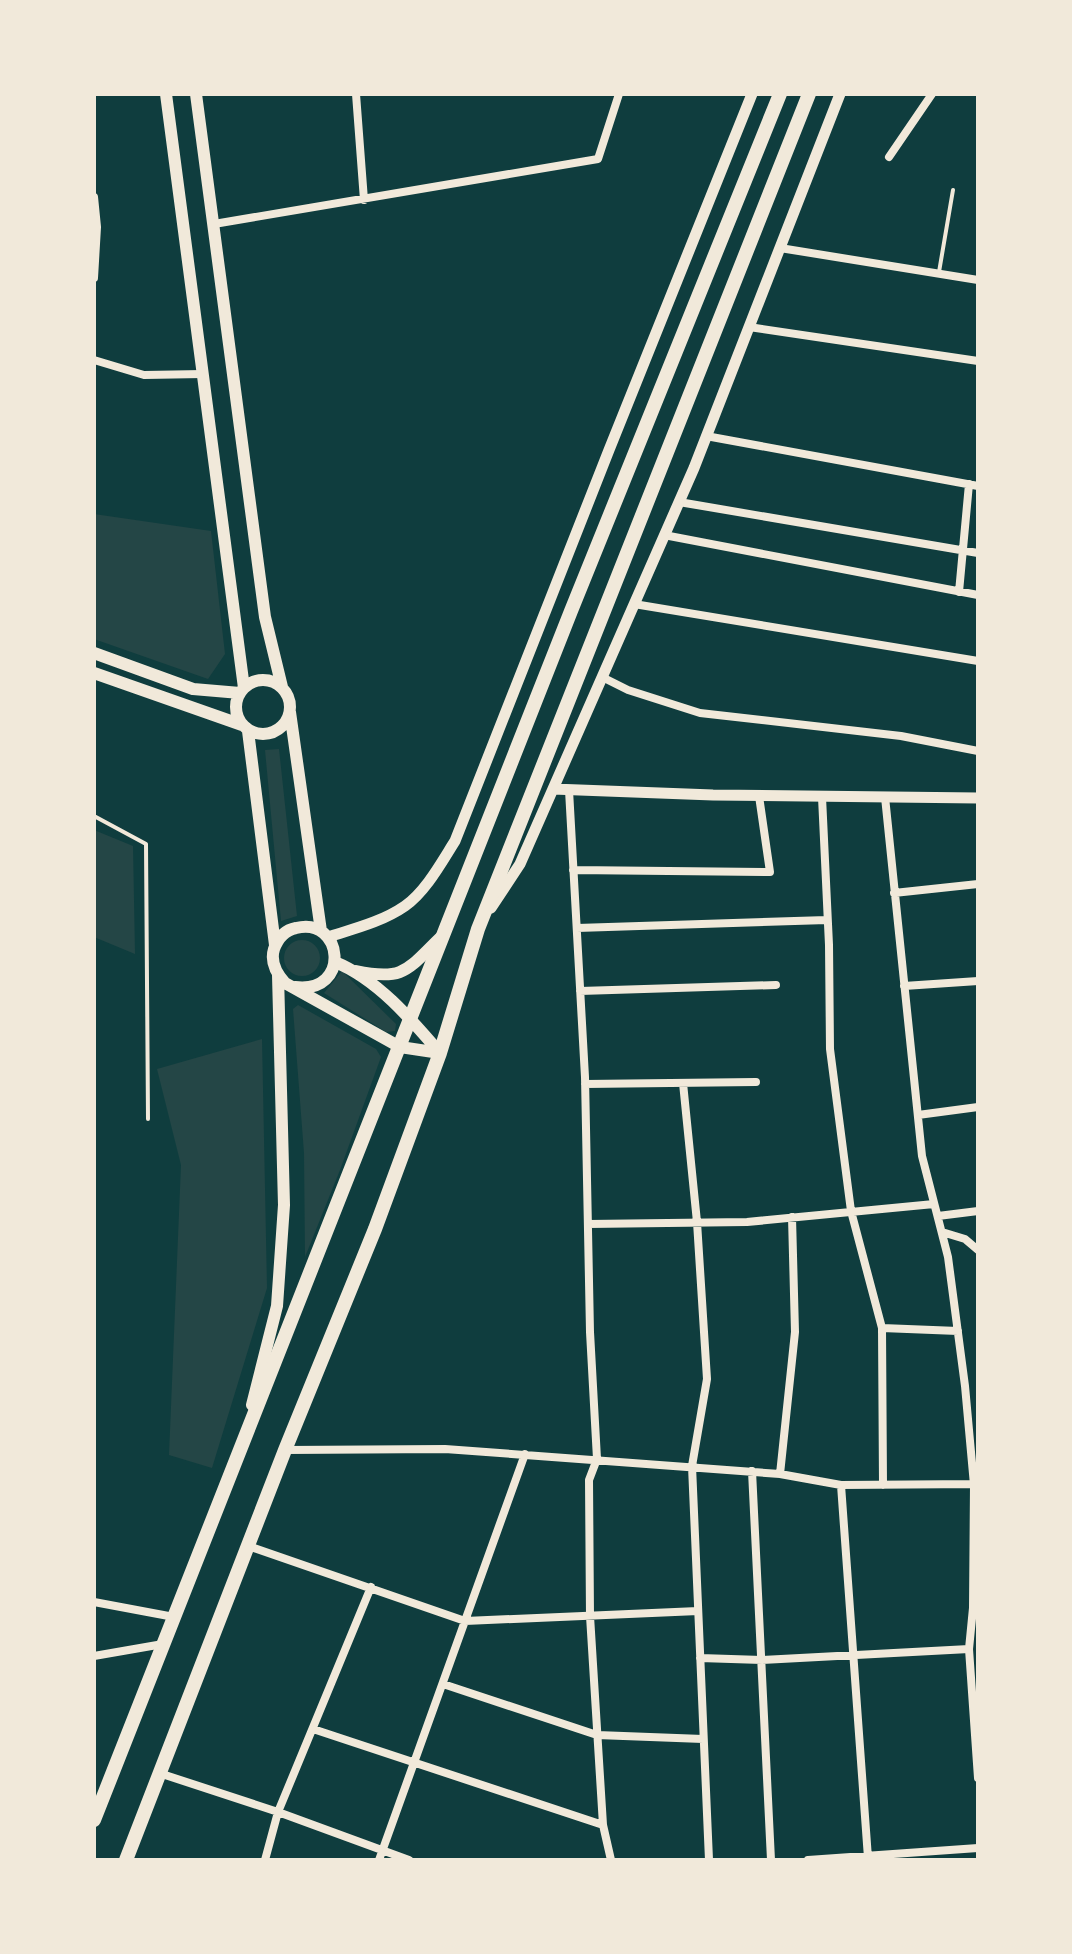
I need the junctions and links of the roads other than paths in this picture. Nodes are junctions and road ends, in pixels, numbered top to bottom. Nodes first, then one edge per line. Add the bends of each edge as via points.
1 (166, 94) edge
2 (196, 94) edge
3 (356, 94) edge
4 (619, 94) edge
5 (752, 94) edge
6 (780, 94) edge
7 (809, 94) edge
8 (840, 94) edge
9 (932, 94) edge
10 (889, 157) dead end
11 (953, 190) dead end
12 (94, 197) edge
13 (364, 200) junction
14 (214, 224) junction
15 (780, 248) junction
16 (938, 274) junction
17 (94, 278) edge
18 (978, 280) edge
19 (749, 327) junction
20 (94, 360) edge
21 (978, 361) edge
22 (203, 374) junction
23 (706, 436) junction
24 (974, 485) edge
25 (679, 502) junction
26 (664, 535) junction
27 (961, 551) junction
28 (978, 553) edge
29 (959, 592) junction
30 (978, 595) edge
31 (634, 604) junction
32 (94, 653) edge
33 (978, 661) edge
34 (94, 673) edge
35 (602, 677) junction
36 (282, 687) junction
37 (242, 691) junction
38 (290, 712) junction
39 (245, 728) junction
40 (978, 751) edge
41 (553, 789) junction
42 (569, 790) junction
43 (759, 796) junction
44 (822, 797) junction
45 (885, 797) junction
46 (978, 798) edge
47 (94, 816) edge
48 (573, 870) junction
49 (978, 884) edge
50 (894, 893) junction
51 (827, 920) junction
52 (577, 928) junction
53 (478, 929) junction
54 (324, 934) junction
55 (442, 936) junction
56 (275, 945) junction
57 (335, 962) junction
58 (356, 971) junction
59 (278, 975) junction
60 (978, 981) edge
61 (776, 985) dead end
62 (904, 986) junction
63 (295, 987) junction
64 (580, 991) junction
65 (411, 1019) junction
66 (400, 1047) junction
67 (440, 1053) junction
68 (756, 1082) dead end
69 (683, 1083) junction
70 (585, 1084) junction
71 (978, 1107) edge
72 (918, 1115) junction
73 (148, 1119) dead end
74 (934, 1204) junction
75 (851, 1211) junction
76 (978, 1211) edge
77 (938, 1216) junction
78 (792, 1217) junction
79 (697, 1222) junction
80 (588, 1224) junction
81 (942, 1232) junction
82 (978, 1250) edge
83 (882, 1328) junction
84 (958, 1331) junction
85 (243, 1440) junction
86 (285, 1450) junction
87 (525, 1454) junction
88 (597, 1459) junction
89 (692, 1466) junction
90 (752, 1471) junction
91 (780, 1474) junction
92 (976, 1484) edge
93 (841, 1485) junction
94 (883, 1485) junction
95 (248, 1546) junction
96 (371, 1587) junction
97 (94, 1602) edge
98 (975, 1608) edge
99 (698, 1611) junction
100 (590, 1616) junction
101 (174, 1617) junction
102 (465, 1621) junction
103 (163, 1644) junction
104 (969, 1649) junction
105 (854, 1654) junction
106 (94, 1656) edge
107 (700, 1658) junction
108 (762, 1660) junction
109 (443, 1684) junction
110 (313, 1729) junction
111 (597, 1735) junction
112 (703, 1739) junction
113 (415, 1763) junction
114 (159, 1773) junction
115 (978, 1778) edge
116 (99, 1790) edge
117 (278, 1812) junction
118 (94, 1820) edge
119 (603, 1825) junction
120 (978, 1848) edge
121 (383, 1850) junction
122 (868, 1858) junction
123 (126, 1860) edge
124 (265, 1860) edge
125 (379, 1860) edge
126 (409, 1860) edge
127 (611, 1860) edge
128 (709, 1860) edge
129 (771, 1860) edge
130 (808, 1860) edge

1 - 22 main road
2 - 14 main road
3 - 13 street
4 - 13 street via 598,159
5 - 54 street via 455,841 406,905 379,920
6 - 55 highway
7 - 53 highway
8 - 15 street
9 - 10 street
11 - 16 lane
12 - 17 street
13 - 14 street
14 - 36 main road via 265,617
15 - 16 street
15 - 19 street
16 - 18 street
19 - 21 street
19 - 23 street
20 - 22 street via 144,375
22 - 37 main road
23 - 24 street
23 - 25 street
24 - 27 street
25 - 26 street
25 - 27 street
26 - 29 street
26 - 31 street
27 - 28 street
27 - 29 street
29 - 30 street
31 - 33 street
31 - 35 street
32 - 37 main road via 193,689
34 - 39 main road
35 - 40 street via 700,713 901,736
35 - 41 street
36 - 37 main road via 266,680
36 - 38 main road
37 - 39 main road via 236,707
38 - 39 main road via 274,732 257,734
38 - 54 main road
39 - 56 main road
41 - 42 street
41 - 53 street via 520,864
42 - 43 street
42 - 48 street
43 - 44 street
43 - 48 street via 770,872
44 - 45 street
44 - 51 street
45 - 46 street
45 - 50 street
47 - 73 lane via 146,844
48 - 52 street
49 - 50 street
50 - 62 street
51 - 52 street
51 - 75 street via 830,1049
52 - 64 street
53 - 67 highway
54 - 56 main road via 300,926
54 - 57 main road
55 - 58 main road via 409,969 384,976
55 - 65 highway
56 - 59 main road
57 - 58 main road
57 - 63 main road via 316,986
58 - 65 main road
59 - 63 main road
59 - 85 main road via 284,1205 277,1306
60 - 62 street
61 - 64 street
62 - 72 street
63 - 66 main road
64 - 70 street
65 - 66 highway
65 - 67 main road
66 - 67 main road
66 - 85 highway
67 - 86 highway
68 - 69 street
69 - 70 street
69 - 79 street
70 - 80 street
71 - 72 street
72 - 74 street
74 - 75 street
74 - 77 street
75 - 78 street
75 - 83 street
76 - 77 street
77 - 81 street
78 - 79 street
78 - 91 street via 795,1332
79 - 80 street
79 - 89 street via 707,1379
80 - 88 street
81 - 82 street via 965,1239
81 - 84 street
83 - 84 street
83 - 94 street
84 - 92 street
85 - 101 highway
86 - 87 street
86 - 95 highway
87 - 88 street
87 - 102 street
88 - 89 street
88 - 100 street via 589,1480
89 - 90 street
89 - 99 street
90 - 91 street
90 - 108 street
91 - 93 street
92 - 94 street
92 - 98 street
93 - 94 street
93 - 105 street
95 - 96 street
95 - 114 highway
96 - 102 street
96 - 110 street
97 - 101 street
98 - 104 street
99 - 100 street
99 - 107 street
100 - 102 street
100 - 111 street
101 - 103 highway
102 - 109 street
103 - 106 street
103 - 116 highway
104 - 105 street
104 - 115 street
105 - 108 street
105 - 122 street
107 - 108 street
107 - 112 street
108 - 129 street
109 - 111 street
109 - 113 street
110 - 113 street
110 - 117 street
111 - 112 street
111 - 119 street
112 - 128 street
113 - 119 street
113 - 121 street
114 - 117 street
114 - 123 highway
116 - 118 highway
117 - 121 street
117 - 124 street
119 - 127 street
120 - 122 street
121 - 125 street
121 - 126 street
122 - 130 street

